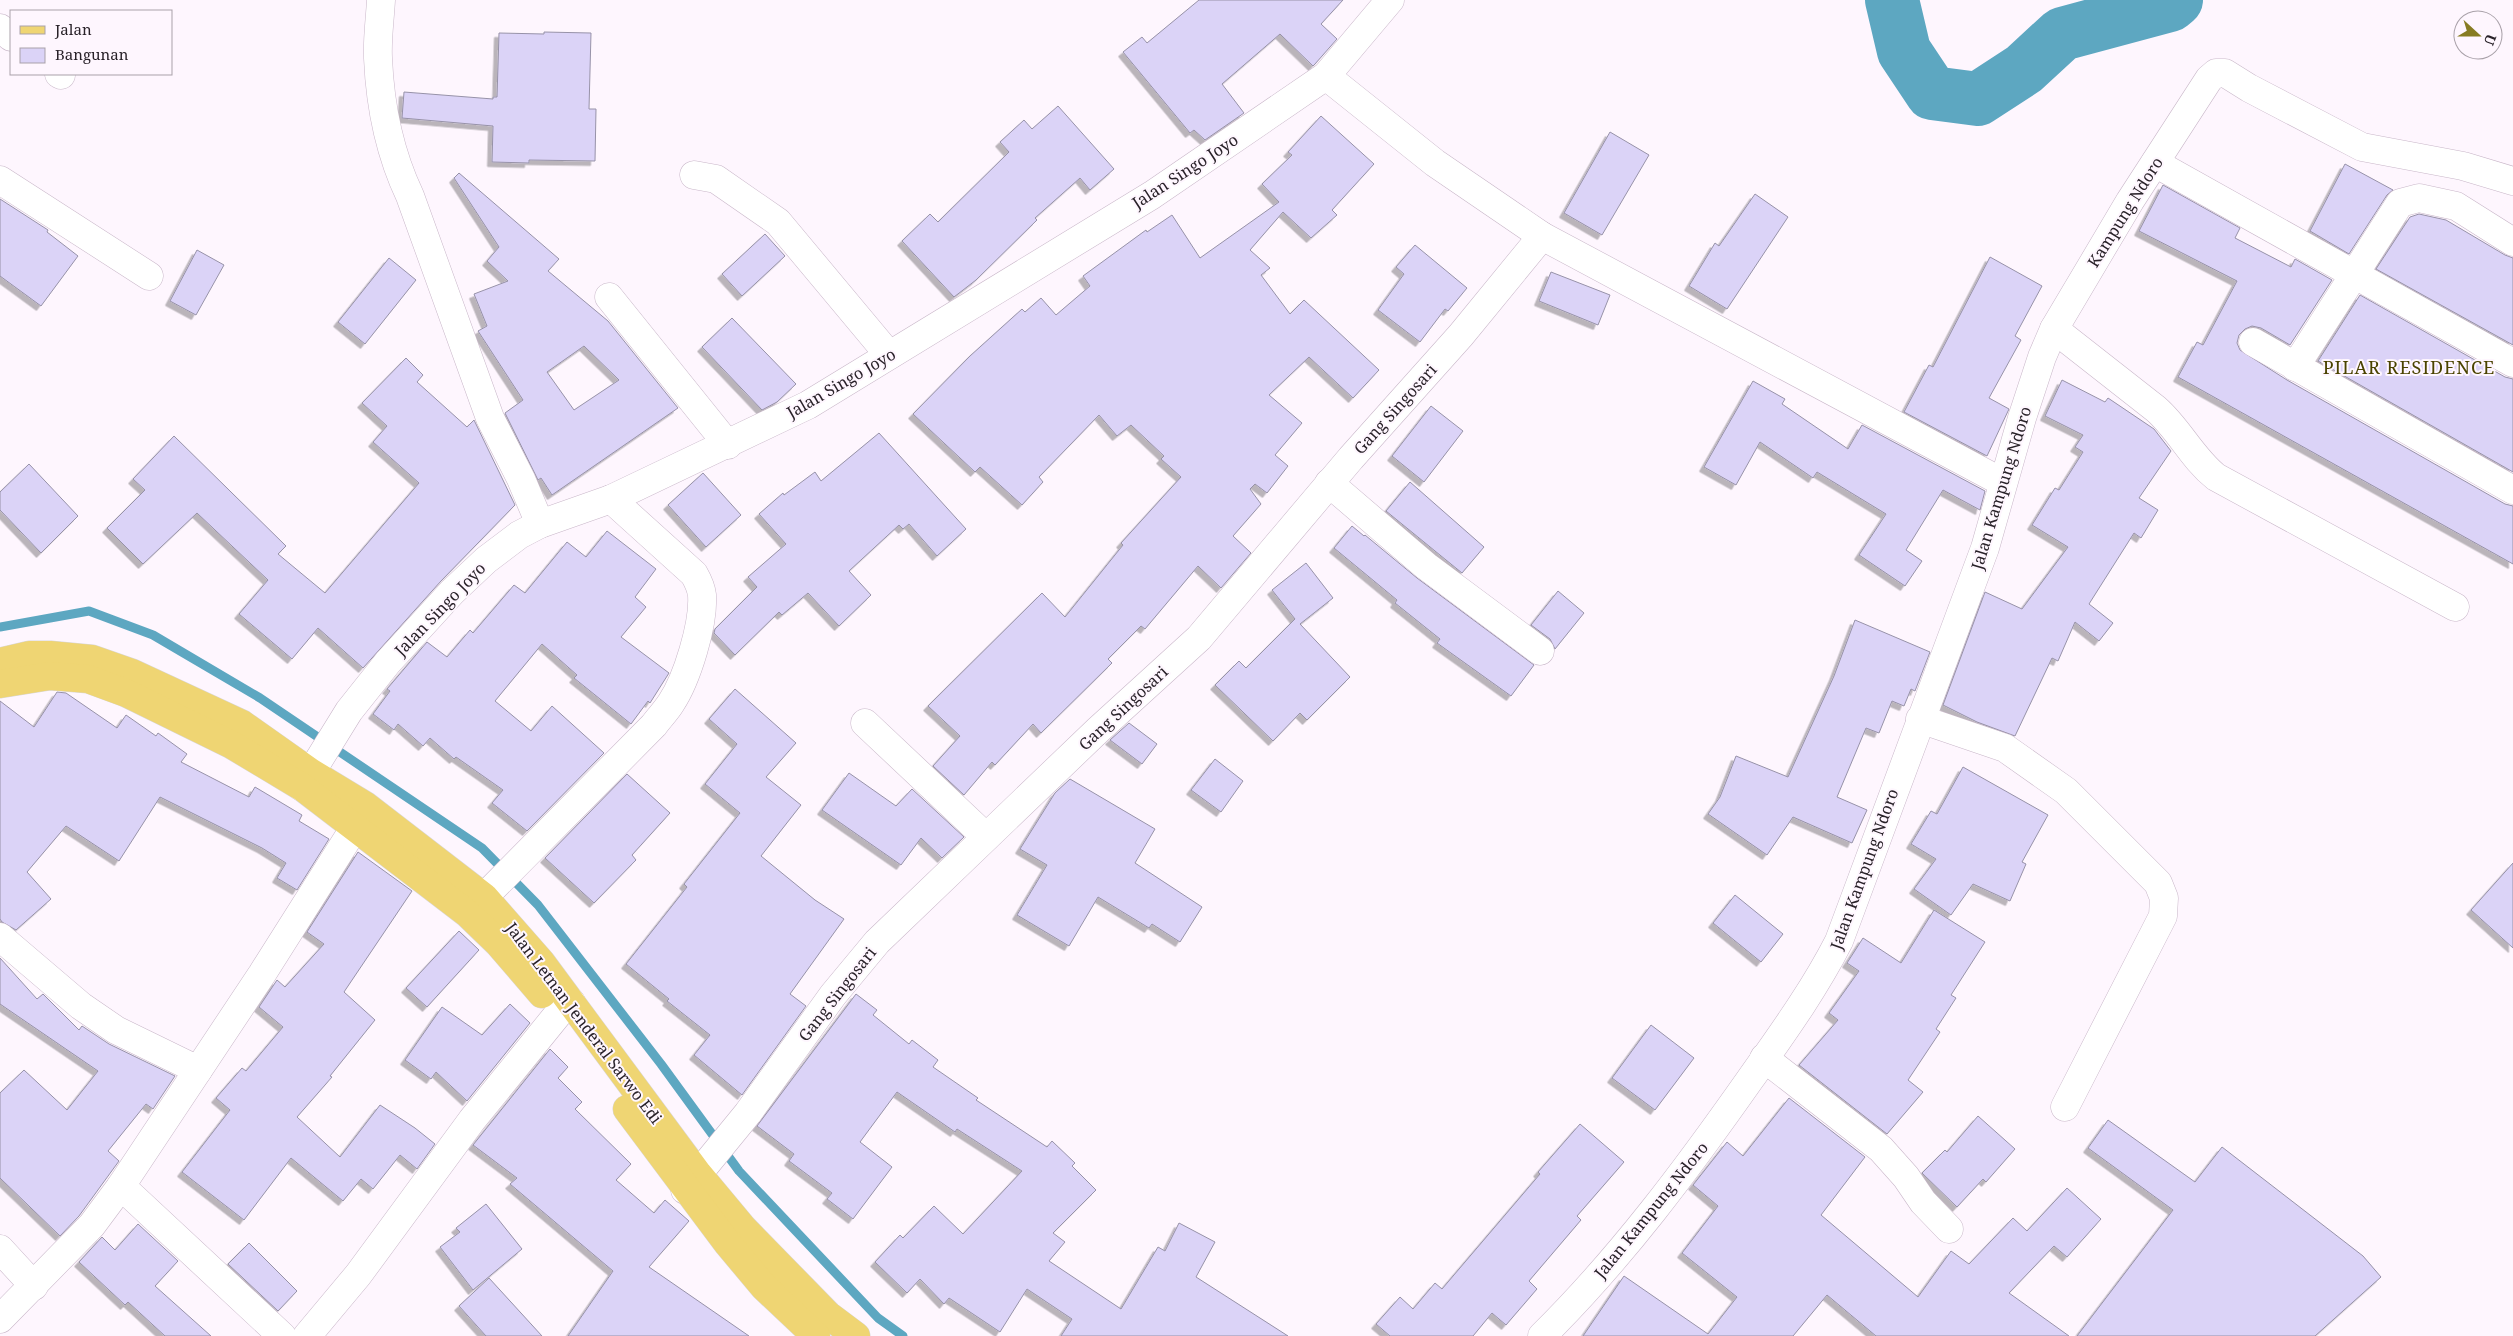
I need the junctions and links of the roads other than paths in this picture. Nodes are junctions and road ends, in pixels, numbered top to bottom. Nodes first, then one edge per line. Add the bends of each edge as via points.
1 (381, 0) edge
2 (1390, 0) edge
3 (0, 28) edge
4 (10, 36) edge
5 (1326, 76) junction
6 (2155, 163) junction
7 (694, 175) dead end
8 (0, 180) edge
9 (2513, 181) edge
10 (1542, 236) junction
11 (2513, 242) edge
12 (2355, 272) junction
13 (149, 276) dead end
14 (609, 297) dead end
15 (2054, 329) junction
16 (2253, 342) dead end
17 (889, 355) junction
18 (2042, 357) joint
19 (2513, 363) edge
20 (2295, 366) junction
21 (728, 445) junction
22 (2002, 482) junction
23 (1329, 483) junction
24 (2513, 490) edge
25 (611, 499) junction
26 (540, 524) junction
27 (2455, 607) dead end
28 (1540, 652) dead end
29 (0, 662) edge
30 (0, 684) edge
31 (1920, 719) junction
32 (866, 723) dead end
33 (312, 770) junction
34 (354, 826) junction
35 (986, 837) junction
36 (487, 894) junction
37 (0, 937) edge
38 (564, 1008) junction
39 (1764, 1058) junction
40 (198, 1070) junction
41 (2065, 1107) dead end
42 (697, 1175) junction
43 (121, 1186) junction
44 (1949, 1229) dead end
45 (0, 1249) edge
46 (34, 1286) junction
47 (0, 1319) edge
48 (282, 1336) edge
49 (307, 1336) edge
50 (816, 1336) edge
51 (856, 1336) edge
52 (1542, 1336) edge

1 - 26 street via 378,58 388,134 490,418
2 - 5 street, Jalan Singo Joyo
3 - 4 street
5 - 10 street via 1435,163
5 - 17 street, Jalan Singo Joyo via 1152,195
6 - 9 street, Kampung Ndoro via 2209,79 2216,73 2225,73 2362,147 2462,166
6 - 12 street
6 - 15 street, Kampung Ndoro
7 - 17 street via 716,180 778,222
8 - 13 street
10 - 22 street
10 - 23 street, Gang Singosari via 1461,335
11 - 12 street via 2456,206 2419,198 2400,203
12 - 19 street
12 - 20 street
14 - 21 street
15 - 18 street, Kampung Ndoro
15 - 27 street via 2156,408 2216,477
16 - 20 street
17 - 21 street, Jalan Singo Joyo via 808,405
18 - 22 street, Jalan Kampung Ndoro
20 - 24 street
21 - 25 street, Jalan Singo Joyo
22 - 31 street, Jalan Kampung Ndoro via 1985,548
23 - 28 street via 1426,566
23 - 35 street, Gang Singosari via 1199,638
25 - 26 street, Jalan Singo Joyo
25 - 36 street via 694,574 702,597 698,633 672,703
26 - 33 street, Jalan Singo Joyo via 486,560 452,592 388,662 349,712
29 - 33 main road, Jalan Letnan Jenderal Sarwo Edi via 50,655 92,659 126,670 242,724
30 - 33 main road, Jalan Letnan Jenderal Sarwo Edi via 50,676 88,679 126,693 232,745
31 - 39 street, Jalan Kampung Ndoro via 1839,942 1804,1001
31 - 41 street via 2005,748 2066,791 2158,883 2164,898 2163,916
32 - 35 street
33 - 34 main road, Jalan Letnan Jenderal Sarwo Edi
33 - 36 main road, Jalan Letnan Jenderal Sarwo Edi
34 - 38 main road, Jalan Letnan Jenderal Sarwo Edi via 474,920
34 - 40 street
35 - 42 street, Gang Singosari via 877,942
36 - 38 main road, Jalan Letnan Jenderal Sarwo Edi via 530,949
37 - 40 street via 80,1006 116,1030
38 - 42 main road, Jalan Letnan Jenderal Sarwo Edi
38 - 49 street via 472,1120 358,1275
39 - 44 street via 1881,1149
39 - 52 street, Jalan Kampung Ndoro via 1631,1240
40 - 43 street
42 - 50 main road, Jalan Letnan Jenderal Sarwo Edi via 764,1287
42 - 51 main road, Jalan Letnan Jenderal Sarwo Edi via 784,1271 828,1315
43 - 46 street via 92,1225
43 - 48 street
45 - 46 street
46 - 47 street

